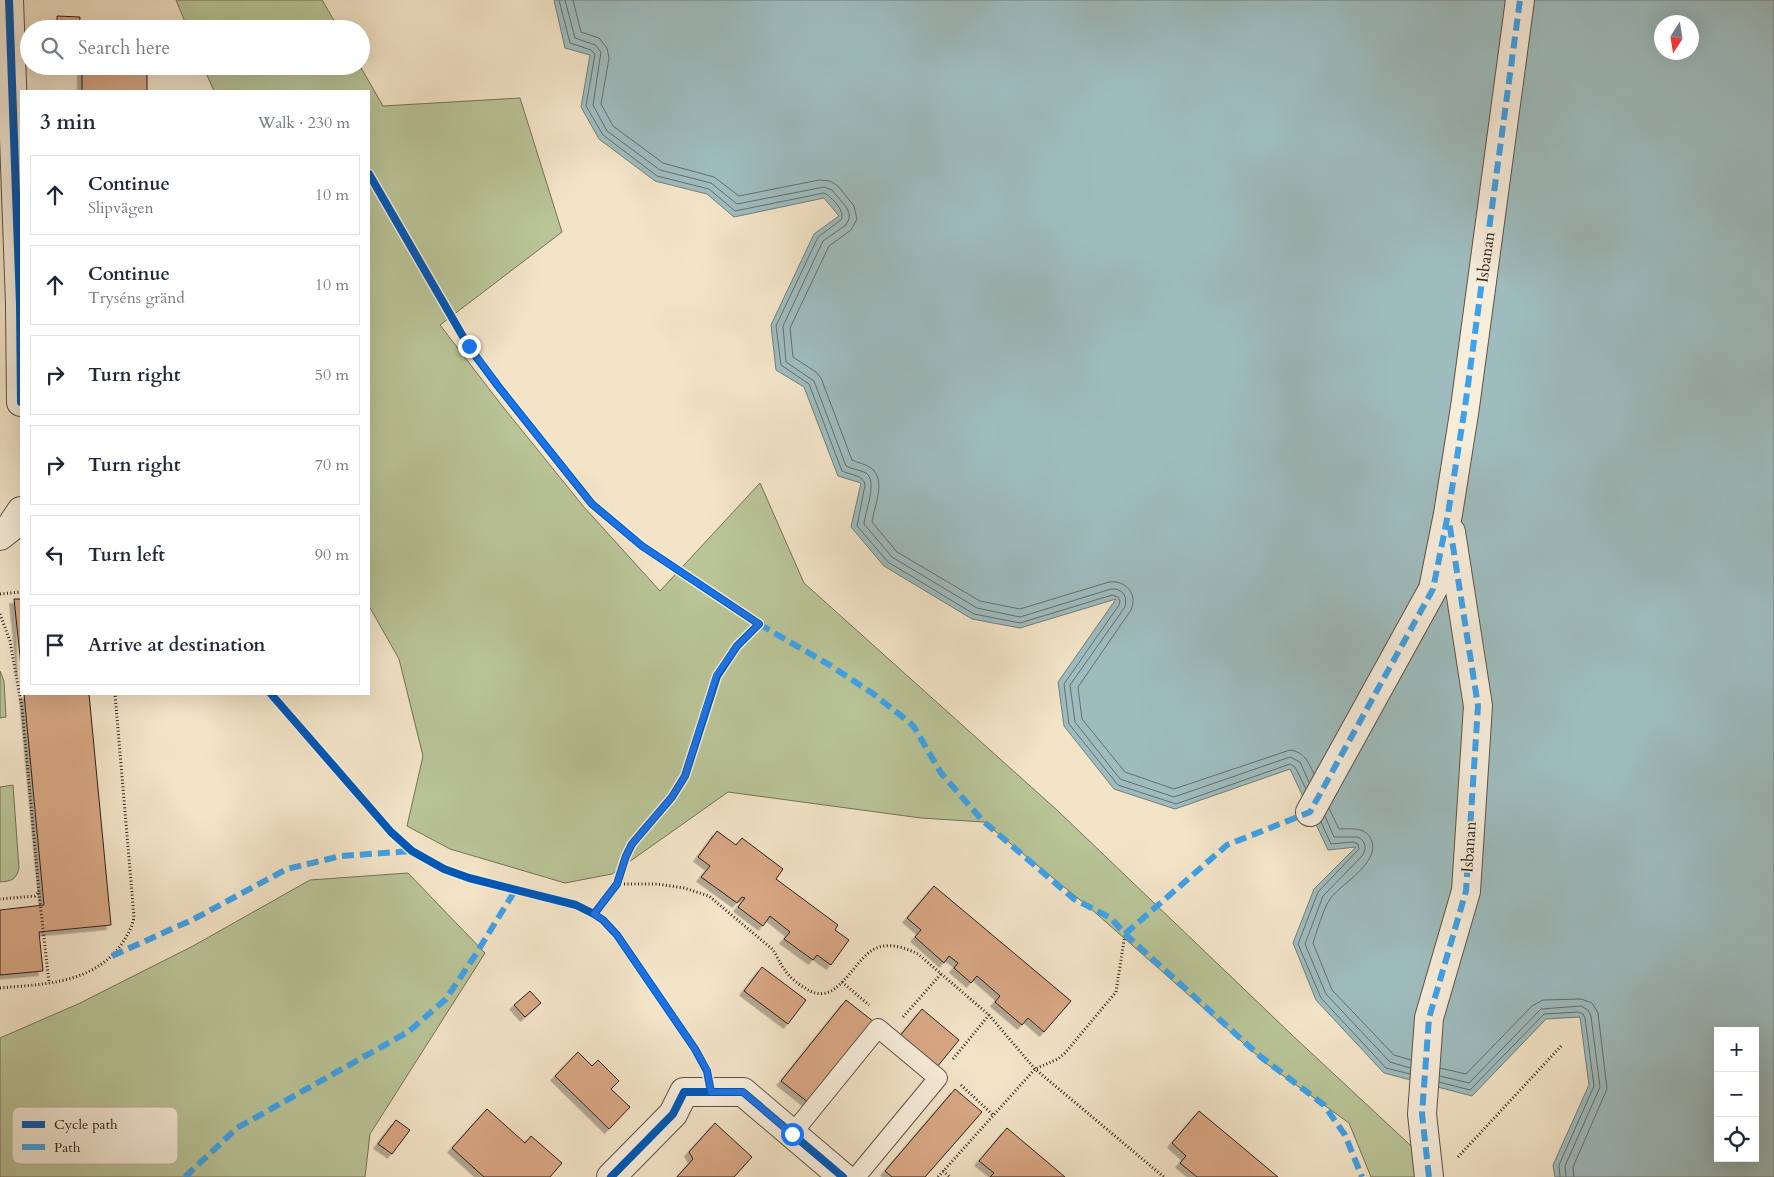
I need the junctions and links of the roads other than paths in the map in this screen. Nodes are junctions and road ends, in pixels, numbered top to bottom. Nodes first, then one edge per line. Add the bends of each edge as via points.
1 (9, 0) edge
2 (1520, 0) edge
3 (20, 304) edge
4 (20, 512) edge
5 (1448, 514) junction
6 (0, 536) edge
7 (1310, 812) dead end
8 (792, 1134) junction
9 (611, 1177) edge
10 (843, 1177) edge
11 (856, 1177) edge
12 (1429, 1177) edge

1 - 3 street
2 - 5 street, Isbanan
4 - 6 street
5 - 7 street, Isbanan via 1433,589
5 - 12 street, Isbanan via 1478,706 1466,890 1429,1018 1422,1114
8 - 9 street via 743,1092 684,1092 673,1114
8 - 10 street
8 - 11 lane via 885,1027 941,1074

